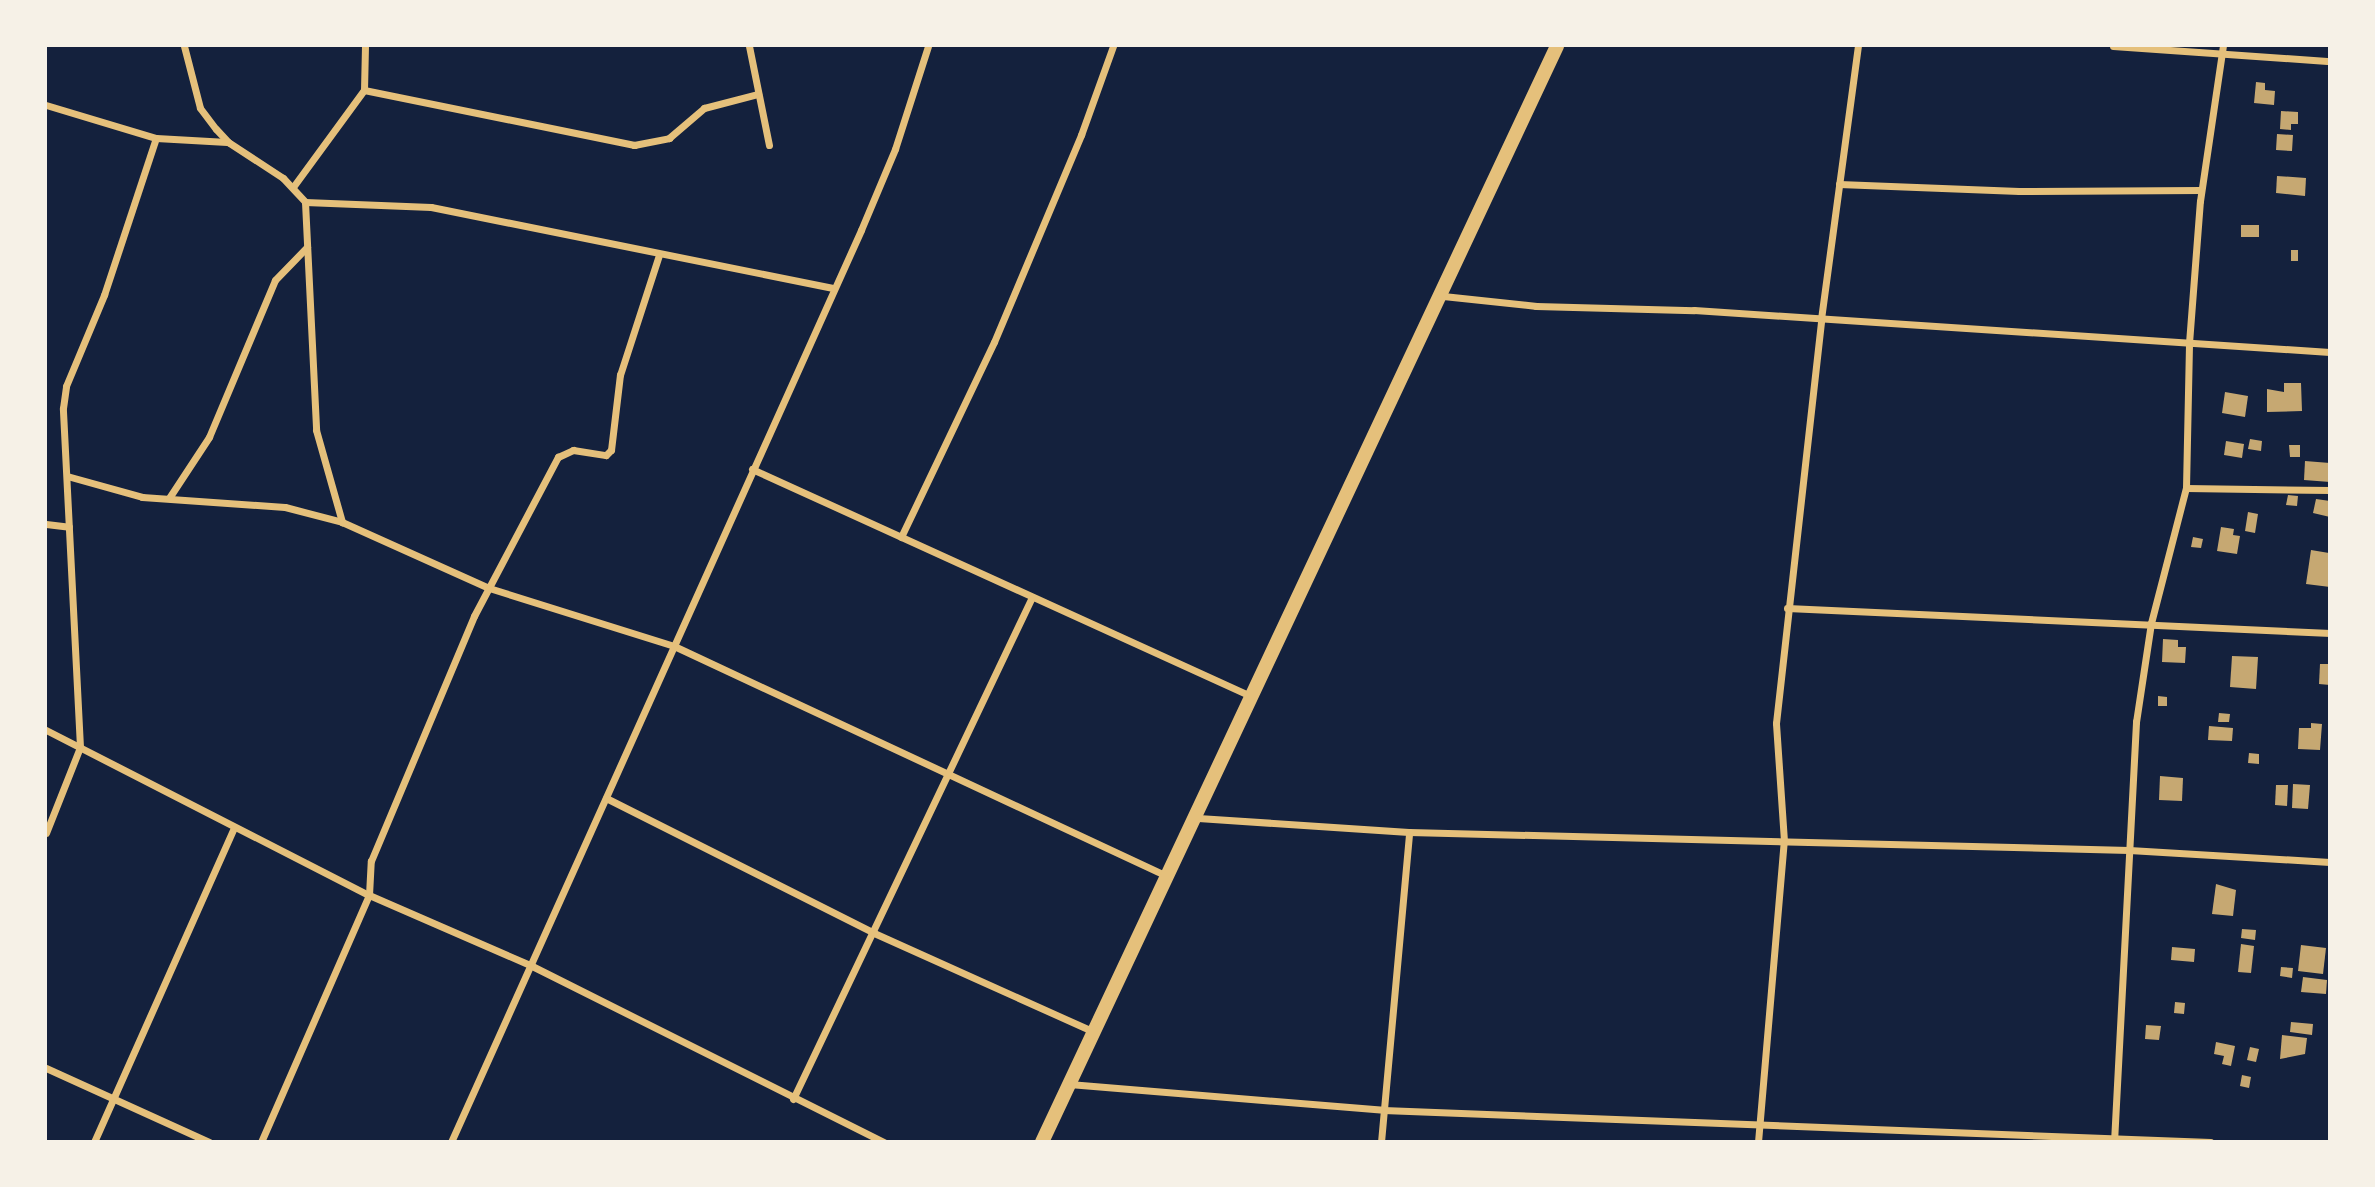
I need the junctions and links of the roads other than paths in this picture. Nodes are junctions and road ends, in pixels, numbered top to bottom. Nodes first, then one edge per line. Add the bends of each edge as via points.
1 (184, 46) edge
2 (365, 46) edge
3 (749, 46) edge
4 (928, 46) edge
5 (1113, 46) edge
6 (1557, 46) edge
7 (1858, 46) edge
8 (2113, 46) edge
9 (2223, 50) edge
10 (2329, 61) edge
11 (364, 90) junction
12 (758, 94) junction
13 (46, 105) edge
14 (156, 138) junction
15 (228, 142) junction
16 (769, 145) dead end
17 (1839, 184) junction
18 (293, 187) junction
19 (2201, 190) junction
20 (305, 201) junction
21 (307, 247) junction
22 (659, 255) junction
23 (833, 288) junction
24 (1443, 296) junction
25 (1821, 319) junction
26 (2189, 344) junction
27 (2329, 352) edge
28 (752, 469) junction
29 (67, 476) junction
30 (2186, 488) junction
31 (2329, 490) edge
32 (169, 498) junction
33 (342, 522) junction
34 (46, 524) edge
35 (69, 527) junction
36 (901, 537) junction
37 (489, 588) junction
38 (1032, 597) junction
39 (1787, 608) junction
40 (2151, 623) junction
41 (2329, 633) edge
42 (674, 646) junction
43 (1253, 697) junction
44 (46, 730) edge
45 (80, 747) junction
46 (945, 772) junction
47 (606, 798) junction
48 (1198, 818) junction
49 (234, 827) junction
50 (1409, 832) junction
51 (46, 833) edge
52 (1784, 841) junction
53 (2129, 850) junction
54 (2329, 862) edge
55 (1169, 877) junction
56 (369, 895) junction
57 (874, 933) junction
58 (532, 967) junction
59 (1095, 1032) junction
60 (46, 1068) edge
61 (1069, 1084) junction
62 (793, 1099) junction
63 (114, 1100) junction
64 (1383, 1110) junction
65 (1760, 1123) junction
66 (2114, 1139) edge
67 (94, 1142) edge
68 (209, 1142) edge
69 (261, 1142) edge
70 (451, 1142) edge
71 (884, 1142) edge
72 (1042, 1142) edge
73 (1381, 1142) edge
74 (1759, 1142) edge
75 (2210, 1142) edge

1 - 15 street via 200,108
2 - 11 street
3 - 12 street
4 - 23 street via 895,149
5 - 36 street via 1081,135 994,342
6 - 24 main road
7 - 17 street
8 - 9 street
9 - 10 street
9 - 19 street
11 - 12 street via 634,145 669,138 704,108
11 - 18 street
12 - 16 street
13 - 14 street
14 - 15 street
14 - 29 street via 104,295 66,386 62,408
15 - 18 street
17 - 19 street via 2019,191
17 - 25 street
18 - 20 street
19 - 26 street
20 - 21 street
20 - 22 street via 431,207
21 - 32 street via 275,280 209,437
21 - 33 street via 316,430
22 - 23 street
22 - 37 street via 620,375 611,450 606,455 573,450 558,457
23 - 28 street
24 - 25 street via 1535,306
24 - 43 main road
25 - 26 street
25 - 39 street via 1810,444
26 - 27 street
26 - 30 street
28 - 36 street
28 - 42 street
29 - 32 street via 132,495
29 - 35 street
30 - 31 street
30 - 40 street
32 - 33 street via 285,507
33 - 37 street
34 - 35 street
35 - 45 street
36 - 38 street
37 - 42 street
37 - 56 street via 371,861
38 - 43 street
38 - 46 street
39 - 40 street
39 - 52 street via 1776,723
40 - 41 street
40 - 53 street via 2136,722
42 - 46 street
42 - 47 street
43 - 48 main road
44 - 45 street
45 - 49 street
45 - 51 street
46 - 55 street
46 - 57 street
47 - 57 street
47 - 58 street
48 - 50 street
48 - 55 main road
49 - 56 street
49 - 63 street
50 - 52 street
50 - 64 street
52 - 53 street
52 - 65 street
53 - 54 street
53 - 66 street
55 - 59 main road
56 - 58 street
56 - 69 street
57 - 59 street
57 - 62 street
58 - 62 street
58 - 70 street
59 - 61 main road
60 - 63 street
61 - 64 street
61 - 72 main road
62 - 71 street
63 - 67 street
63 - 68 street
64 - 65 street
64 - 73 street
65 - 66 street
65 - 74 street
66 - 75 street

